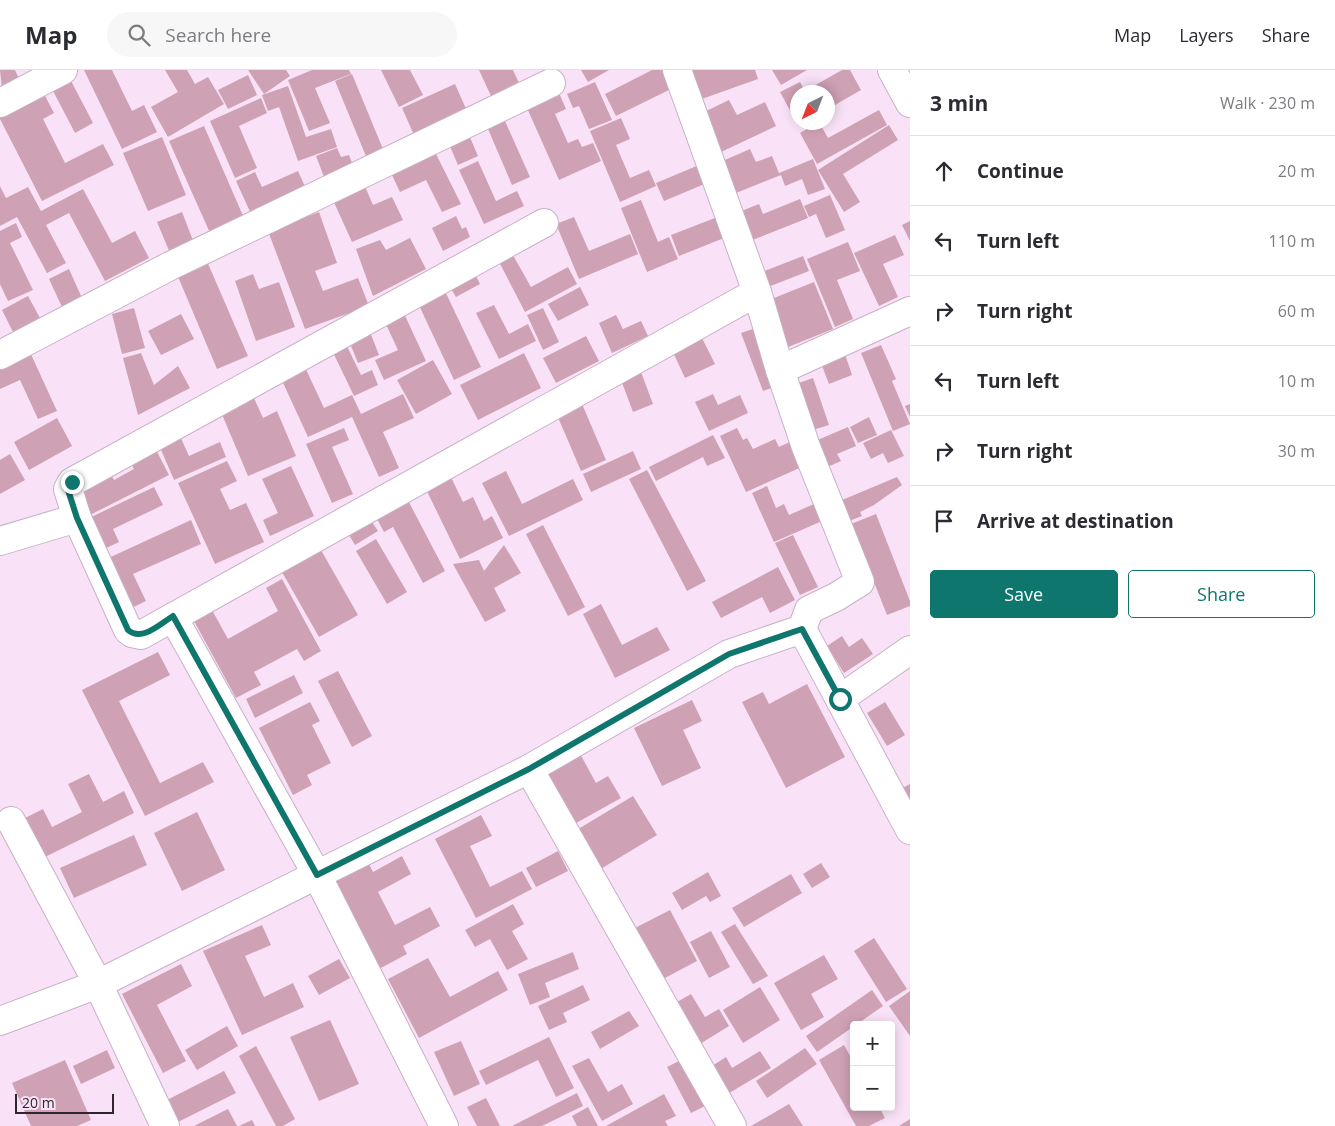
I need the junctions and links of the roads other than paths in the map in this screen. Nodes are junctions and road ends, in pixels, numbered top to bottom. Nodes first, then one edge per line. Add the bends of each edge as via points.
1 (63, 70) edge
2 (677, 70) edge
3 (892, 70) edge
4 (551, 83) dead end
5 (0, 103) edge
6 (910, 103) edge
7 (544, 223) dead end
8 (757, 292) junction
9 (910, 311) edge
10 (0, 355) edge
11 (780, 370) junction
12 (77, 518) junction
13 (0, 542) edge
14 (173, 616) junction
15 (802, 629) junction
16 (910, 650) edge
17 (840, 699) junction
18 (529, 769) junction
19 (11, 821) dead end
20 (910, 830) edge
21 (317, 875) junction
22 (98, 984) junction
23 (0, 1021) edge
24 (165, 1126) edge
25 (444, 1126) edge
26 (732, 1126) edge

1 - 5 street
2 - 8 street
3 - 6 street
4 - 10 street via 170,266
7 - 12 street via 72,482 68,490
8 - 11 street
8 - 14 street
9 - 11 street
11 - 15 street via 806,447 860,582 809,610
12 - 13 street
12 - 14 street via 128,630 142,635
14 - 21 street
15 - 17 street
15 - 18 street via 729,654
16 - 17 street
17 - 20 street
18 - 21 street
18 - 26 street
19 - 22 street
21 - 22 street
21 - 25 street
22 - 23 street
22 - 24 street

